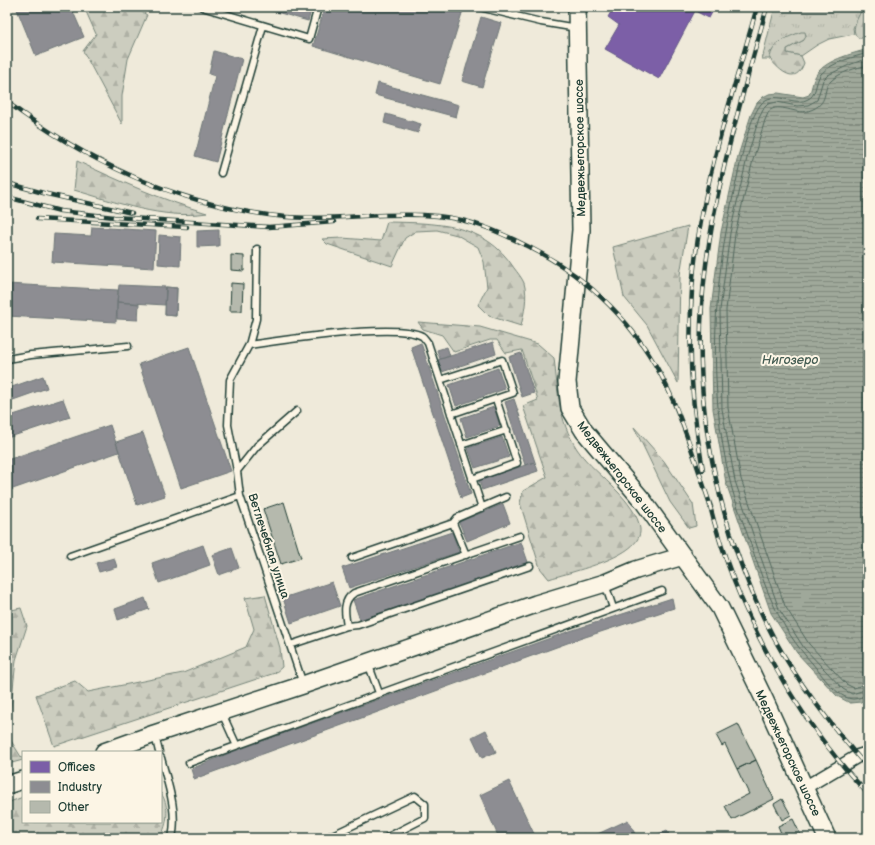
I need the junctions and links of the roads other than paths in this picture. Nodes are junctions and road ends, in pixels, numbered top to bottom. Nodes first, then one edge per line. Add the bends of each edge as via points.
1 (202, 7) edge
2 (318, 7) edge
3 (479, 7) edge
4 (578, 7) edge
5 (263, 26) junction
6 (577, 28) junction
7 (221, 173) dead end
8 (257, 249) dead end
9 (249, 345) junction
10 (128, 346) dead end
11 (7, 359) edge
12 (440, 380) junction
13 (496, 399) junction
14 (296, 411) dead end
15 (451, 414) junction
16 (506, 430) junction
17 (461, 445) junction
18 (237, 471) junction
19 (472, 479) junction
20 (240, 496) junction
21 (506, 497) dead end
22 (482, 508) junction
23 (453, 523) junction
24 (520, 536) dead end
25 (466, 555) junction
26 (70, 556) dead end
27 (683, 556) junction
28 (352, 558) dead end
29 (530, 566) dead end
30 (605, 583) junction
31 (662, 591) dead end
32 (612, 608) junction
33 (347, 626) junction
34 (290, 645) junction
35 (367, 662) junction
36 (303, 685) junction
37 (379, 693) junction
38 (221, 712) junction
39 (154, 734) junction
40 (236, 744) junction
41 (107, 751) edge
42 (159, 751) edge
43 (868, 753) edge
44 (162, 762) edge
45 (189, 763) dead end
46 (22, 780) edge
47 (7, 784) edge
48 (804, 788) junction
49 (172, 838) edge
50 (326, 838) edge
51 (386, 838) edge
52 (827, 838) edge

1 - 5 lane
2 - 5 lane via 309,39
3 - 6 lane
4 - 6 street, Медвежьегорское шоссе
5 - 7 lane
6 - 27 street, Медвежьегорское шоссе via 581,230 567,382 570,408 584,431 643,501
8 - 9 lane, Ветлечебная улица via 256,319
9 - 12 lane via 298,337 400,331 423,336 428,343
9 - 18 lane, Ветлечебная улица via 230,380 228,425
10 - 11 lane
12 - 13 lane via 502,360 513,393
12 - 15 lane
13 - 15 lane
13 - 16 lane
14 - 18 lane via 257,446
15 - 17 lane
16 - 17 lane
16 - 19 lane via 517,463
17 - 19 lane
18 - 20 lane, Ветлечебная улица
19 - 22 lane
20 - 26 lane
20 - 34 lane, Ветлечебная улица
21 - 22 lane
22 - 23 lane via 457,518
23 - 25 lane
23 - 28 lane
24 - 25 lane
25 - 33 lane via 354,593 345,606
27 - 30 street via 636,570
27 - 48 street, Медвежьегорское шоссе via 720,608
29 - 33 lane via 358,625
30 - 32 lane
30 - 35 street
31 - 32 lane
32 - 37 lane
33 - 34 lane
34 - 36 lane, Ветлечебная улица
35 - 36 street
35 - 37 lane
36 - 38 street
37 - 40 lane
38 - 39 street
38 - 40 lane
39 - 41 street
39 - 42 lane
40 - 45 lane
43 - 48 street via 858,756
44 - 49 lane via 171,794 174,828
46 - 47 street
48 - 52 street, Медвежьегорское шоссе
50 - 51 lane via 415,796 425,804 425,818

